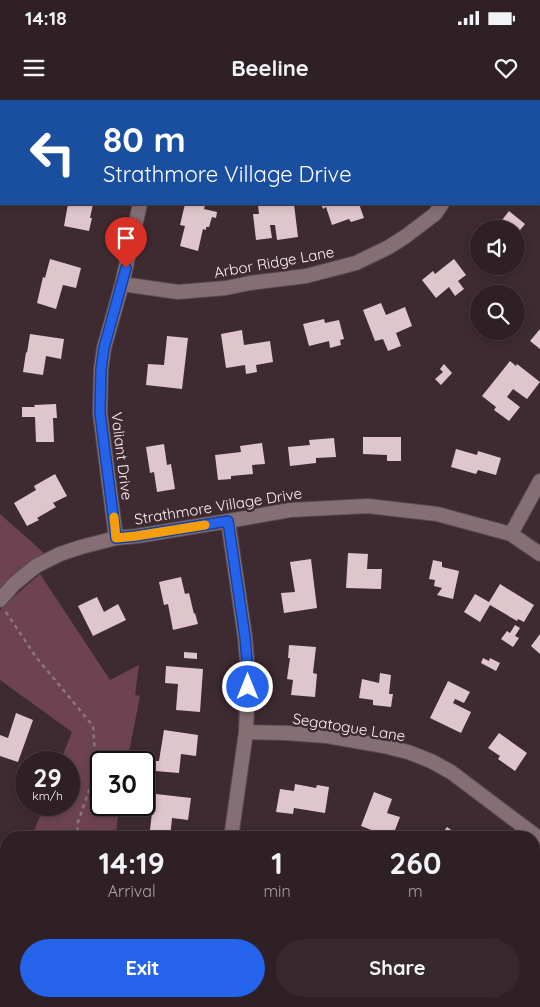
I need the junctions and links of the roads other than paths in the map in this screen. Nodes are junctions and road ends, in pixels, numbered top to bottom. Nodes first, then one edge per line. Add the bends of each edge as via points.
1 (140, 205) edge
2 (441, 205) edge
3 (122, 284) junction
4 (540, 481) edge
5 (228, 521) junction
6 (511, 534) junction
7 (116, 538) junction
8 (540, 554) edge
9 (3, 606) edge
10 (246, 732) junction
11 (232, 831) edge
12 (529, 831) edge

1 - 3 street, Valiant Drive
2 - 3 street, Arbor Ridge Lane via 435,214 389,247 356,263 306,276 178,292
3 - 7 street, Valiant Drive via 101,369 100,413
4 - 6 street
5 - 6 street, Strathmore Village Drive via 290,510 368,506 437,514
5 - 7 street, Strathmore Village Drive
5 - 10 street via 248,672
6 - 8 street, Strathmore Village Drive
7 - 9 street, Strathmore Village Drive via 60,554 36,566 14,584
10 - 11 street
10 - 12 street, Segatogue Lane via 326,736 408,752 451,772

